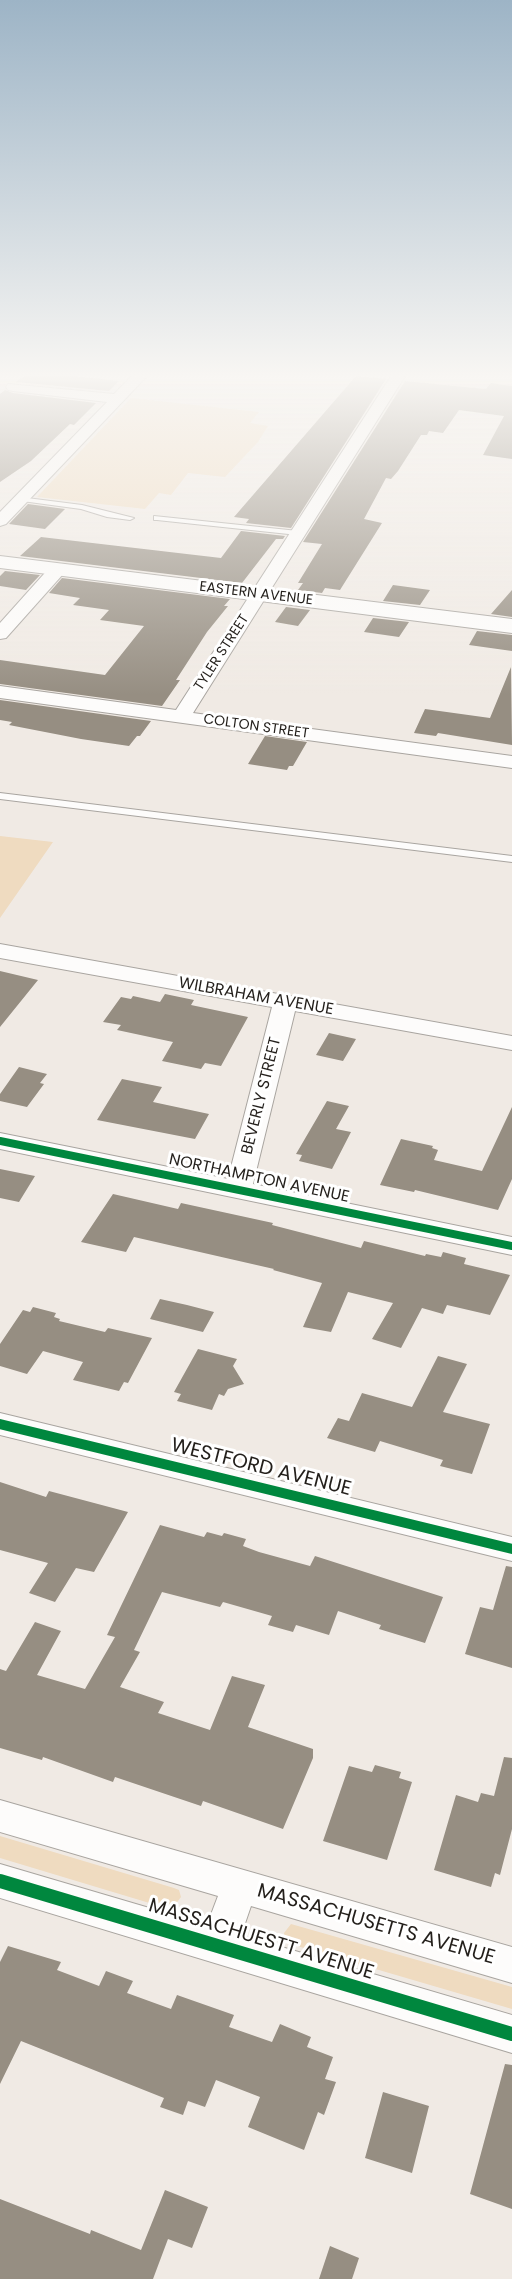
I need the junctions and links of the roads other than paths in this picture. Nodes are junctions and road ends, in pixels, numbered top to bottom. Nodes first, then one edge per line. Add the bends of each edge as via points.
1 (38, 482) edge
2 (330, 482) edge
3 (22, 499) junction
4 (130, 518) dead end
5 (157, 518) dead end
6 (0, 521) edge
7 (298, 533) junction
8 (0, 562) edge
9 (58, 569) junction
10 (260, 594) junction
11 (512, 626) edge
12 (0, 634) edge
13 (0, 692) edge
14 (181, 717) junction
15 (512, 762) edge
16 (0, 796) edge
17 (512, 859) edge
18 (0, 951) edge
19 (285, 1003) junction
20 (512, 1043) edge
21 (0, 1141) edge
22 (238, 1190) junction
23 (512, 1246) edge
24 (0, 1424) edge
25 (512, 1549) edge
26 (0, 1816) edge
27 (0, 1881) edge
28 (240, 1886) junction
29 (218, 1946) junction
30 (512, 1965) edge
31 (512, 2034) edge

1 - 3 street
2 - 7 street, TYLER STREET
3 - 4 lane
3 - 6 street
5 - 7 lane
7 - 10 street, TYLER STREET
8 - 9 street, EASTERN AVENUE
9 - 10 street, EASTERN AVENUE
9 - 12 street
10 - 11 street, EASTERN AVENUE
10 - 14 street, TYLER STREET
13 - 14 street, COLTON STREET
14 - 15 street, COLTON STREET
16 - 17 lane
18 - 19 street, WILBRAHAM AVENUE
19 - 20 street, WILBRAHAM AVENUE
19 - 22 street, BEVERLY STREET
21 - 22 street, NORTHAMPTON AVENUE
22 - 23 street, NORTHAMPTON AVENUE
24 - 25 street, WESTFORD AVENUE
26 - 28 street, MASSACHUSETTS AVENUE
27 - 29 street, MASSACHUESTT AVENUE
28 - 29 street, MASSACHUSETTS AVENUE
28 - 30 street, MASSACHUSETTS AVENUE
29 - 31 street, MASSACHUESTT AVENUE

